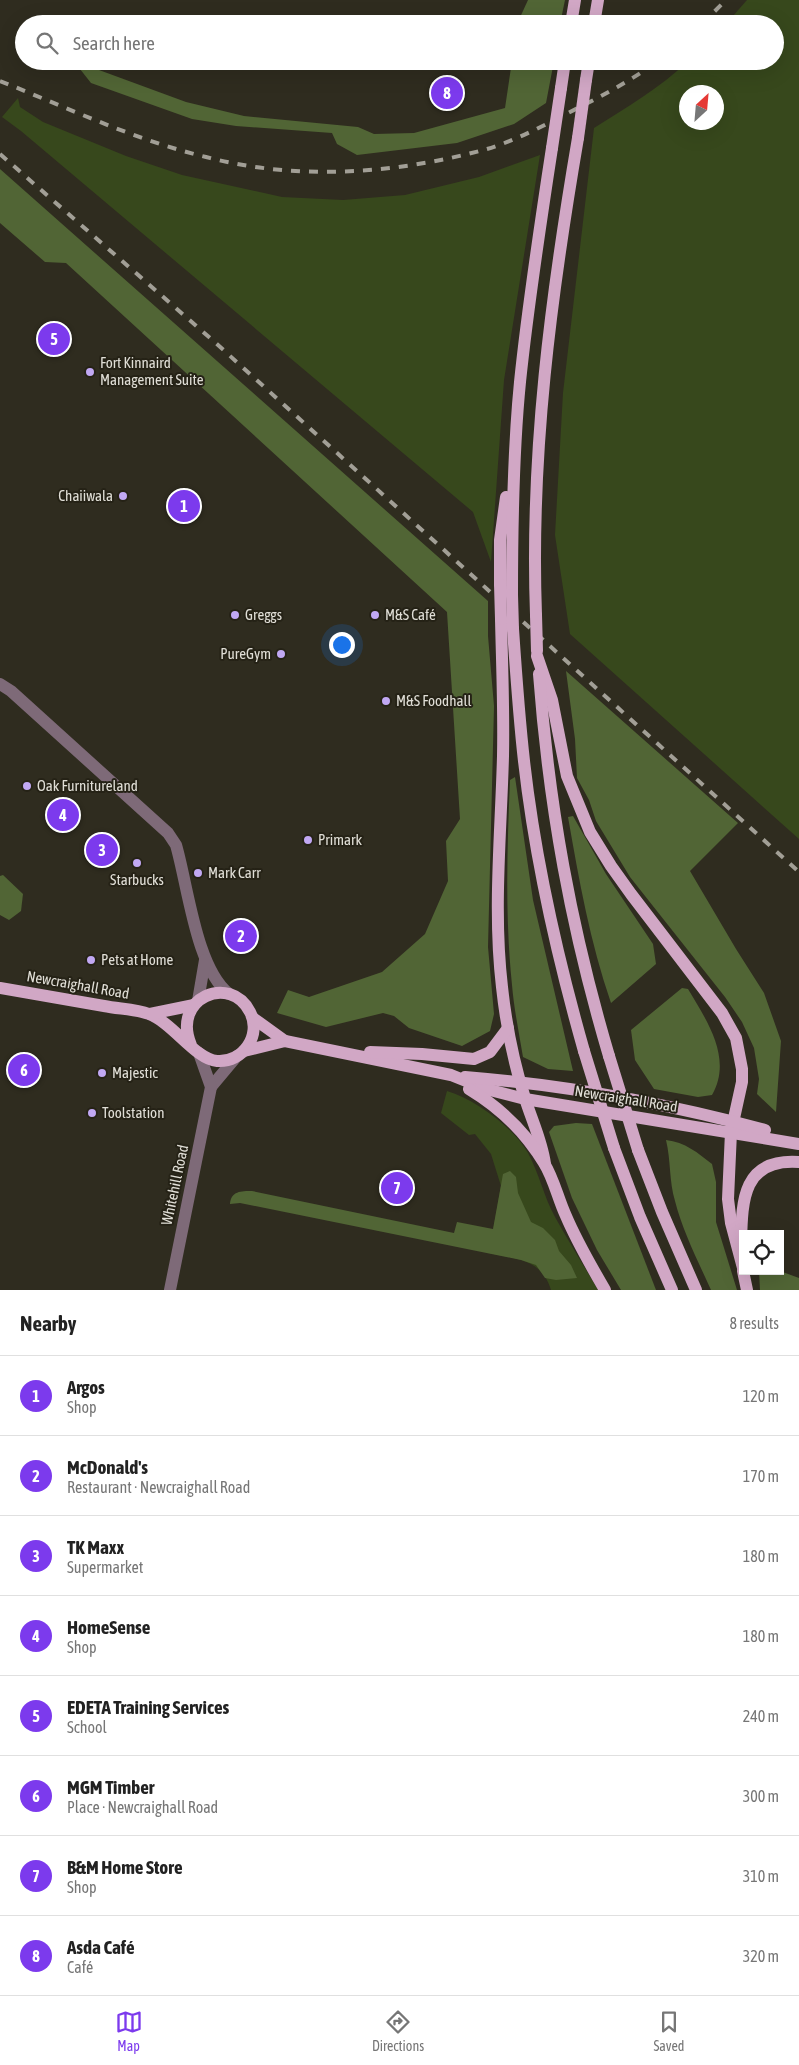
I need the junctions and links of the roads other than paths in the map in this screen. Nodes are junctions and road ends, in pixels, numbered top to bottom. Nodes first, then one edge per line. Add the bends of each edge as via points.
1 (575, 0) edge
2 (598, 0) edge
3 (572, 15) edge
4 (596, 15) edge
5 (564, 70) edge
6 (588, 70) edge
7 (515, 453) junction
8 (537, 654) junction
9 (0, 684) edge
10 (205, 960) junction
11 (0, 988) edge
12 (229, 994) junction
13 (196, 1003) junction
14 (150, 1014) junction
15 (253, 1018) junction
16 (508, 1028) junction
17 (284, 1041) junction
18 (195, 1049) junction
19 (338, 1051) junction
20 (241, 1054) junction
21 (426, 1070) junction
22 (450, 1076) junction
23 (520, 1082) junction
24 (211, 1087) junction
25 (525, 1099) junction
26 (732, 1127) junction
27 (799, 1140) edge
28 (799, 1144) edge
29 (799, 1162) edge
30 (545, 1164) junction
31 (742, 1230) edge
32 (739, 1254) edge
33 (744, 1275) edge
34 (170, 1290) edge
35 (605, 1290) edge
36 (672, 1290) edge
37 (696, 1290) edge
38 (747, 1290) edge

1 - 3 main road
2 - 4 main road
5 - 7 main road, bridge via 529,306
6 - 8 main road, bridge via 555,281 537,454
7 - 16 main road, bridge via 500,540 503,754 498,934
7 - 36 main road, bridge via 513,629 524,761 534,833 553,932 584,1051 614,1148
8 - 26 main road via 552,700 567,776 590,832 621,880 722,1013 736,1038 742,1082
8 - 37 main road, bridge via 549,781 581,955 638,1150
9 - 10 street via 168,833 176,845
10 - 12 street via 217,982
10 - 13 street
11 - 14 main road, Newcraighall Road
12 - 13 main road, Newcraighall Road via 207,996
12 - 15 main road, Newcraighall Road via 240,1000
13 - 14 main road, Newcraighall Road
13 - 18 main road via 188,1014 186,1025 187,1035
14 - 18 main road, Newcraighall Road
15 - 17 main road, Newcraighall Road
15 - 20 main road via 253,1036
16 - 19 main road via 490,1052 474,1059
16 - 23 main road
17 - 19 main road, Newcraighall Road
17 - 20 main road, Newcraighall Road
18 - 20 main road, Newcraighall Road via 217,1061
18 - 24 street
19 - 21 main road, Newcraighall Road
20 - 24 street, Whitehill Road
21 - 22 main road, Newcraighall Road
21 - 30 main road via 485,1098 525,1136
22 - 23 main road, Newcraighall Road
22 - 25 main road, Newcraighall Road
23 - 25 main road
23 - 26 main road, Newcraighall Road via 595,1094
24 - 34 street, Whitehill Road
25 - 26 main road, Newcraighall Road
25 - 30 main road via 543,1148
26 - 27 main road, Newcraighall Road
26 - 28 main road, Newcraighall Road
26 - 32 main road via 728,1199
29 - 31 main road via 778,1162 756,1174 742,1208
30 - 35 main road via 577,1239
33 - 38 main road

